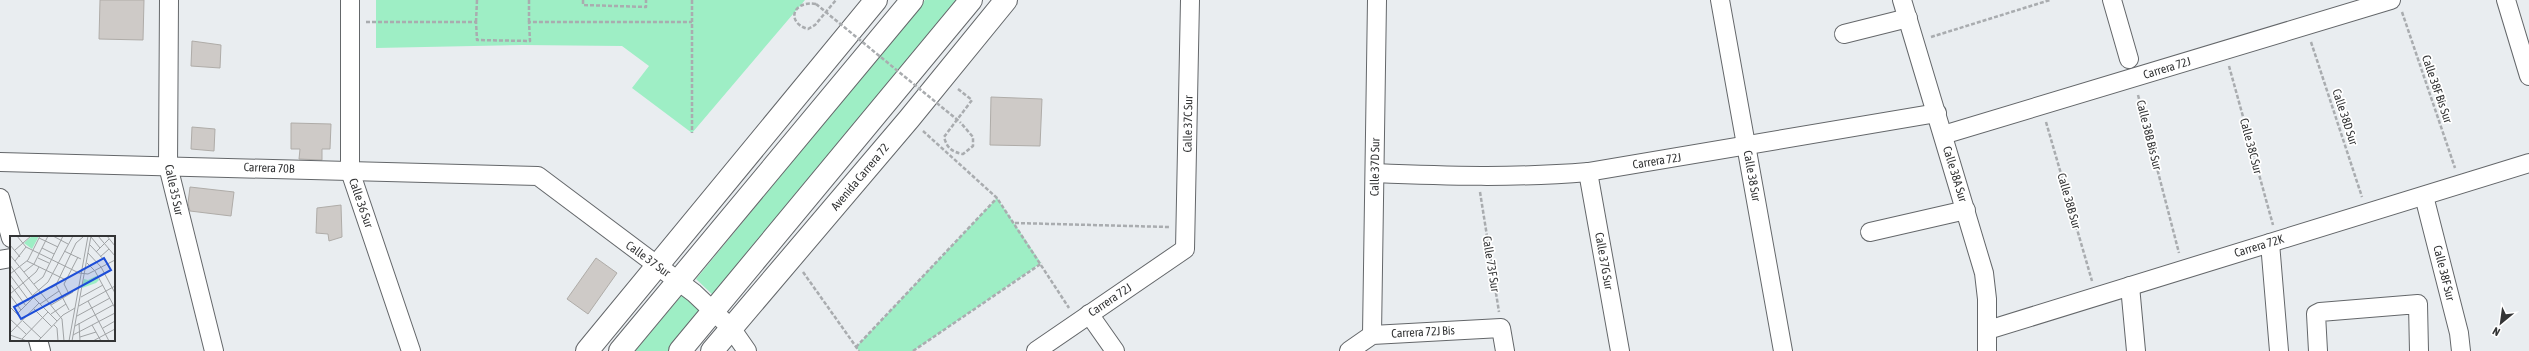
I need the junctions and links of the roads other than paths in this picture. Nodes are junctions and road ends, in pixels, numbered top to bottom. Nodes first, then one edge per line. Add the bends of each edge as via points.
1 (169, 0) edge
2 (350, 0) edge
3 (876, 0) edge
4 (912, 0) edge
5 (971, 0) edge
6 (1006, 0) edge
7 (1190, 0) edge
8 (1377, 0) edge
9 (1720, 0) edge
10 (1902, 0) edge
11 (2112, 0) edge
12 (2506, 0) edge
13 (2395, 4) edge
14 (1908, 18) junction
15 (1844, 34) dead end
16 (2129, 59) dead end
17 (946, 73) junction
18 (2529, 76) edge
19 (880, 111) junction
20 (1937, 113) junction
21 (816, 118) junction
22 (1943, 136) junction
23 (756, 145) junction
24 (1747, 146) junction
25 (0, 162) edge
26 (2529, 163) edge
27 (168, 166) junction
28 (350, 171) junction
29 (1588, 172) junction
30 (1375, 173) junction
31 (538, 176) joint
32 (2424, 196) junction
33 (0, 198) edge
34 (1966, 210) junction
35 (1870, 232) dead end
36 (10, 236) edge
37 (2274, 242) junction
38 (1186, 249) joint
39 (10, 258) edge
40 (0, 260) edge
41 (656, 266) junction
42 (678, 281) junction
43 (2130, 286) junction
44 (713, 309) junction
45 (1084, 318) junction
46 (731, 328) junction
47 (1988, 330) junction
48 (1372, 335) junction
49 (38, 341) edge
50 (41, 351) edge
51 (214, 351) edge
52 (411, 351) edge
53 (587, 351) edge
54 (620, 351) edge
55 (680, 351) edge
56 (712, 351) edge
57 (747, 351) edge
58 (1036, 351) edge
59 (1115, 351) edge
60 (1349, 351) edge
61 (1505, 351) edge
62 (1620, 351) edge
63 (1783, 351) edge
64 (1988, 351) edge
65 (2136, 351) edge
66 (2279, 351) edge
67 (2318, 351) edge
68 (2419, 351) edge
69 (2460, 351) edge

1 - 27 street, Calle 35 Sur
2 - 28 street, Calle 36 Sur
3 - 23 highway
4 - 21 highway
5 - 19 highway
6 - 17 highway, Avenida Carrera 72
7 - 38 street, Calle 37C Sur
8 - 30 street, Calle 37D Sur
9 - 24 street, Calle 38 Sur
10 - 14 street, Calle 38A Sur
11 - 16 street
12 - 18 street
13 - 22 street, Carrera 72J via 2306,26
14 - 15 street
14 - 20 street, Calle 38A Sur
17 - 19 highway
17 - 46 highway, Avenida Carrera 72
19 - 44 highway
20 - 22 street, Calle 38A Sur
20 - 24 street, Carrera 72J
21 - 23 highway
21 - 42 highway
22 - 34 street, Calle 38A Sur
23 - 41 highway
24 - 29 street, Carrera 72J
24 - 63 street, Calle 38 Sur
25 - 27 street, Carrera 70B
26 - 32 street, Carrera 72K
27 - 28 street, Carrera 70B
27 - 51 street, Calle 35 Sur
28 - 31 street, Carrera 70B
28 - 52 street, Calle 36 Sur
29 - 30 street, Carrera 72J via 1534,177
29 - 62 street, Calle 37G Sur
30 - 48 street, Calle 37D Sur
31 - 41 street, Calle 37 Sur
32 - 37 street, Carrera 72K
32 - 69 street, Calle 38F Sur via 2459,333
33 - 36 street
34 - 35 street
34 - 47 street, Calle 38A Sur via 1984,273
37 - 43 street, Carrera 72K
37 - 66 street
38 - 45 street, Carrera 72J
39 - 40 street
41 - 42 street, Calle 37 Sur
41 - 53 highway
42 - 44 street, Calle 37 Sur
42 - 54 highway
43 - 47 street, Carrera 72K
43 - 65 street
44 - 46 street, Calle 37 Sur
44 - 55 highway
45 - 58 street, Carrera 72J
45 - 59 street
46 - 56 highway, Avenida Carrera 72
46 - 57 street, Calle 37 Sur
47 - 64 street, Calle 38A Sur
48 - 60 street
48 - 61 street, Carrera 72J Bis via 1502,328
49 - 50 street
67 - 68 street via 2316,314 2320,312 2418,304

